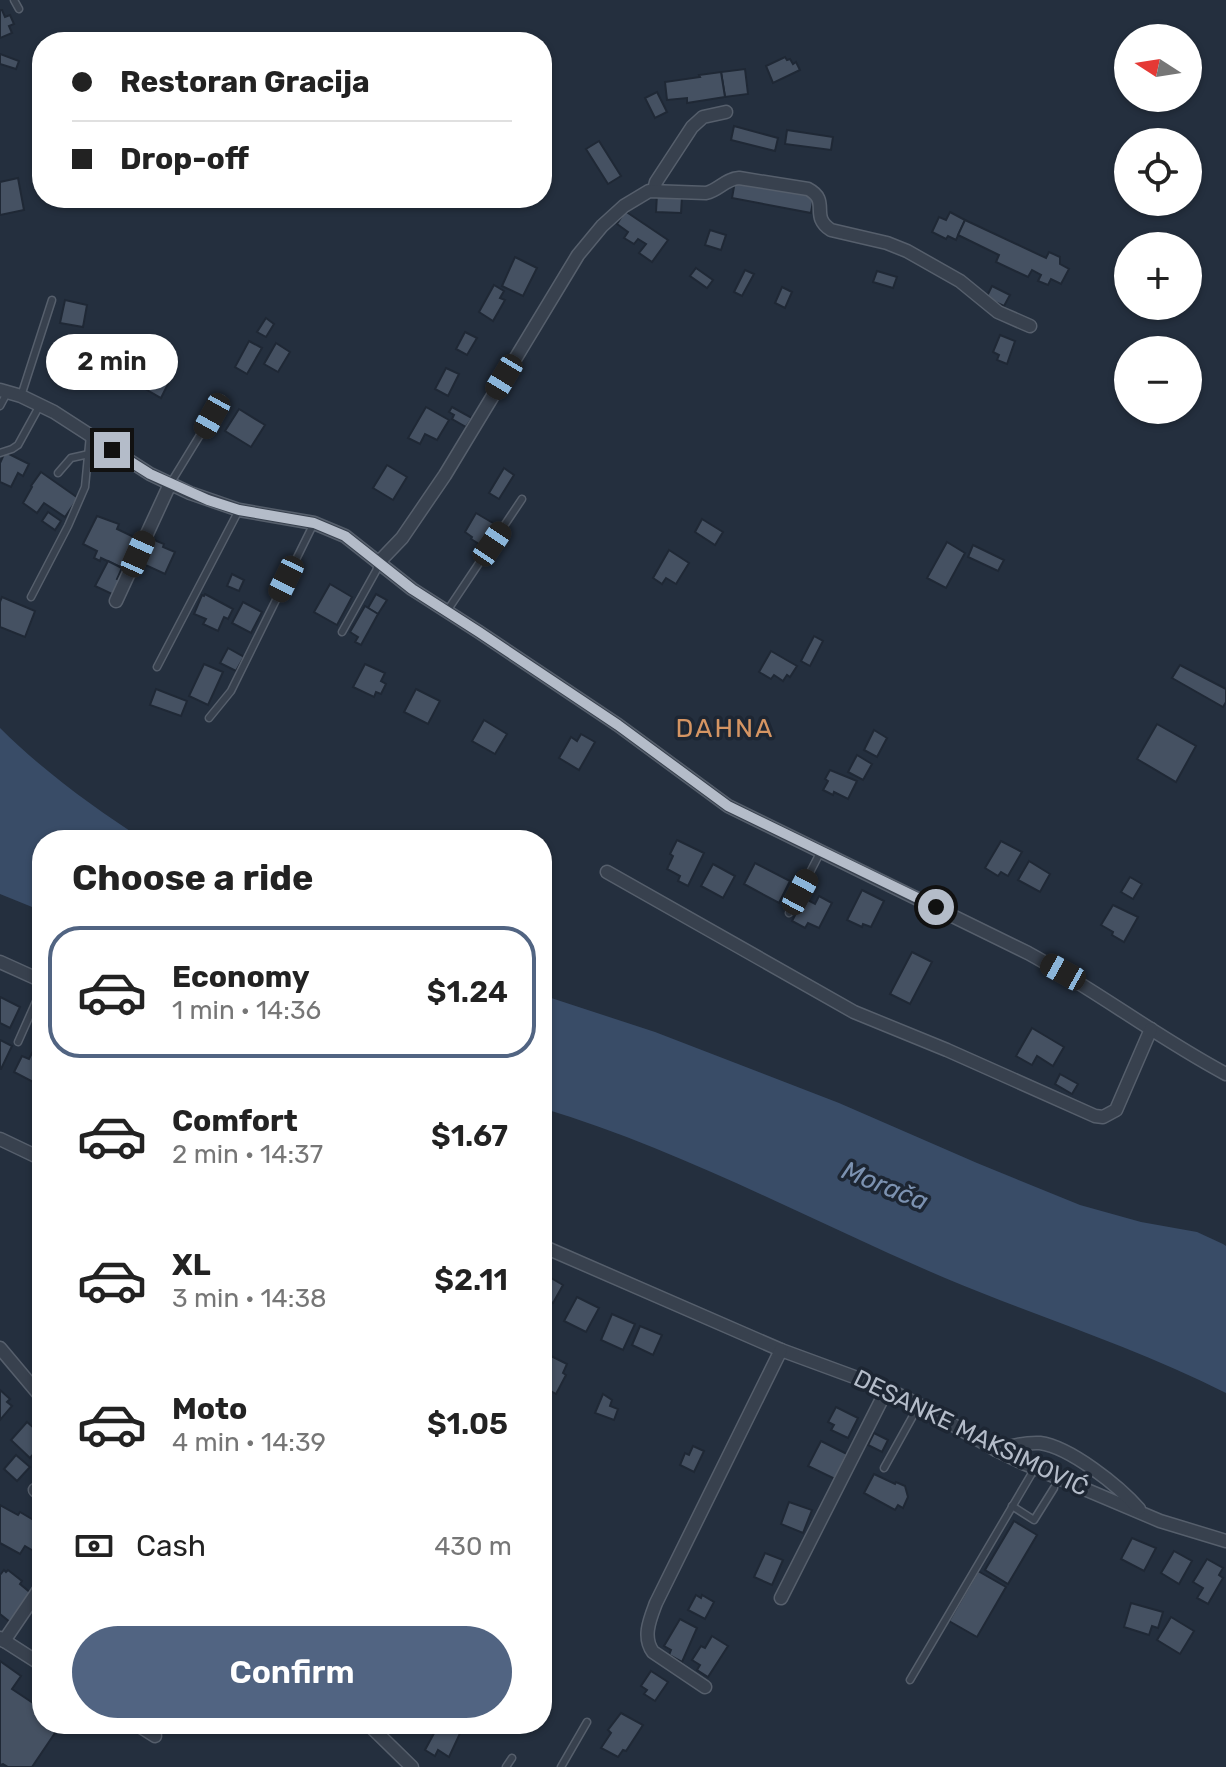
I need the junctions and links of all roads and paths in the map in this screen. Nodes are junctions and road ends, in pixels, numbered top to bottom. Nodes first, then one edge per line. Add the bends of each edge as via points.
1 (14, 0) edge
2 (19, 9) dead end
3 (726, 112) dead end
4 (654, 190) junction
5 (52, 300) dead end
6 (1030, 326) dead end
7 (4, 390) edge
8 (21, 396) junction
9 (222, 399) dead end
10 (40, 405) junction
11 (0, 406) edge
12 (90, 435) junction
13 (0, 453) edge
14 (89, 454) junction
15 (58, 473) dead end
16 (170, 484) junction
17 (522, 499) dead end
18 (239, 510) junction
19 (314, 523) junction
20 (379, 562) junction
21 (31, 597) dead end
22 (116, 601) dead end
23 (447, 611) junction
24 (342, 632) dead end
25 (157, 667) dead end
26 (209, 718) dead end
27 (821, 851) junction
28 (607, 872) dead end
29 (789, 913) dead end
30 (0, 962) edge
31 (32, 976) edge
32 (32, 1010) edge
33 (1151, 1029) junction
34 (18, 1042) dead end
35 (1226, 1074) edge
36 (0, 1139) edge
37 (32, 1154) edge
38 (552, 1250) edge
39 (0, 1348) edge
40 (781, 1350) junction
41 (32, 1386) edge
42 (887, 1389) junction
43 (919, 1405) junction
44 (996, 1450) junction
45 (884, 1468) dead end
46 (1035, 1468) junction
47 (1054, 1488) dead end
48 (1012, 1506) junction
49 (1143, 1513) junction
50 (1226, 1541) edge
51 (32, 1598) edge
52 (781, 1598) dead end
53 (2, 1639) edge
54 (32, 1658) edge
55 (910, 1680) dead end
56 (705, 1687) dead end
57 (587, 1722) dead end
58 (152, 1734) edge
59 (378, 1734) edge
60 (155, 1736) dead end
61 (512, 1758) dead end
62 (412, 1767) edge
63 (506, 1767) edge
64 (561, 1767) edge

1 - 2 lane
3 - 4 street via 703,117 692,127
4 - 6 street via 706,193 739,178 808,189 819,199 824,226 907,251 960,281 998,312
4 - 20 street via 624,206 578,255 445,475
5 - 8 lane
7 - 8 street
7 - 11 lane
8 - 10 street
9 - 16 lane
10 - 12 street
10 - 13 lane via 18,445
12 - 14 lane
12 - 16 street
14 - 15 lane via 71,458
14 - 21 lane via 85,487
16 - 18 street
16 - 22 street
17 - 23 lane
18 - 19 street
18 - 25 lane
19 - 20 street via 345,536
19 - 26 lane via 231,691
20 - 23 street
20 - 24 lane
23 - 27 street via 718,799
27 - 29 lane
27 - 33 street via 1028,953
28 - 33 street via 854,1012 1095,1116 1116,1110
30 - 31 street
32 - 34 lane
33 - 35 street
36 - 37 street
38 - 40 street, DESANKE MAKSIMOVIĆ
39 - 41 street
40 - 42 street, DESANKE MAKSIMOVIĆ
40 - 56 street via 648,1629 653,1652
42 - 43 street, DESANKE MAKSIMOVIĆ
42 - 52 street
43 - 44 street, DESANKE MAKSIMOVIĆ
43 - 45 lane
44 - 46 street, DESANKE MAKSIMOVIĆ
44 - 49 street via 1039,1443 1064,1450 1125,1493
46 - 48 lane
46 - 49 street, DESANKE MAKSIMOVIĆ
47 - 48 lane via 1034,1520
48 - 55 lane
49 - 50 street, DESANKE MAKSIMOVIĆ
51 - 53 street
53 - 54 street
57 - 64 lane
58 - 60 street
59 - 62 street
61 - 63 lane

